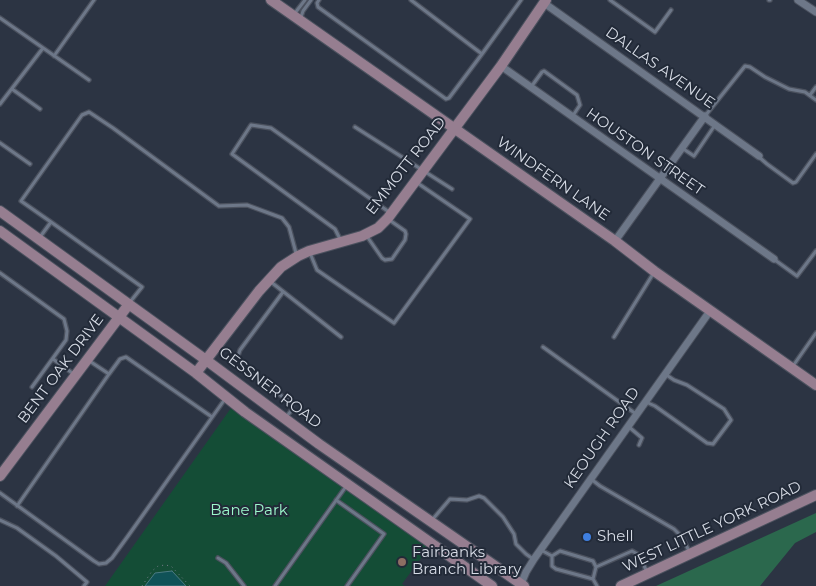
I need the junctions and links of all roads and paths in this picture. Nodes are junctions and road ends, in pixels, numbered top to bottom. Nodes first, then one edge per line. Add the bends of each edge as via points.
1 (94, 0) edge
2 (271, 0) edge
3 (305, 0) edge
4 (311, 0) edge
5 (319, 0) edge
6 (410, 0) edge
7 (521, 0) edge
8 (610, 0) edge
9 (798, 0) edge
10 (545, 1) edge
11 (671, 10) dead end
12 (816, 12) edge
13 (0, 18) edge
14 (297, 18) junction
15 (43, 48) junction
16 (482, 54) junction
17 (54, 56) junction
18 (501, 66) junction
19 (89, 80) dead end
20 (531, 87) junction
21 (816, 87) edge
22 (12, 89) junction
23 (810, 95) junction
24 (816, 100) edge
25 (0, 104) edge
26 (40, 109) dead end
27 (705, 116) junction
28 (572, 117) junction
29 (716, 124) junction
30 (355, 127) dead end
31 (455, 129) junction
32 (0, 143) edge
33 (681, 148) junction
34 (816, 154) edge
35 (759, 156) joint
36 (30, 164) dead end
37 (422, 171) junction
38 (659, 179) junction
39 (415, 182) junction
40 (452, 189) dead end
41 (0, 212) edge
42 (390, 216) junction
43 (50, 222) junction
44 (1, 233) edge
45 (365, 235) junction
46 (38, 239) junction
47 (615, 242) junction
48 (342, 243) junction
49 (309, 251) junction
50 (816, 251) edge
51 (297, 256) junction
52 (774, 259) joint
53 (654, 272) junction
54 (0, 273) edge
55 (268, 280) junction
56 (283, 292) junction
57 (132, 299) junction
58 (710, 311) junction
59 (119, 317) junction
60 (816, 333) edge
61 (341, 337) dead end
62 (614, 337) dead end
63 (543, 347) dead end
64 (53, 359) junction
65 (88, 359) junction
66 (206, 360) junction
67 (792, 368) junction
68 (196, 373) junction
69 (109, 374) junction
70 (665, 374) junction
71 (76, 375) junction
72 (816, 385) edge
73 (32, 387) dead end
74 (227, 397) junction
75 (255, 398) junction
76 (645, 402) junction
77 (245, 412) junction
78 (636, 415) junction
79 (212, 417) junction
80 (285, 419) junction
81 (628, 426) junction
82 (319, 444) junction
83 (639, 446) dead end
84 (310, 458) junction
85 (0, 476) edge
86 (591, 478) junction
87 (347, 484) junction
88 (0, 493) edge
89 (816, 494) edge
90 (336, 500) junction
91 (17, 506) junction
92 (0, 520) edge
93 (431, 521) junction
94 (420, 536) junction
95 (541, 550) junction
96 (690, 553) junction
97 (552, 556) junction
98 (218, 558) dead end
99 (534, 560) junction
100 (596, 567) junction
101 (648, 573) junction
102 (593, 579) junction
103 (241, 582) junction
104 (522, 585) edge
105 (84, 586) edge
106 (142, 586) edge
107 (190, 586) edge
108 (235, 586) edge
109 (244, 586) edge
110 (275, 586) edge
111 (347, 586) edge
112 (492, 586) edge
113 (597, 586) edge
114 (621, 586) edge

1 - 17 lane
2 - 14 main road, WINDFERN LANE
3 - 14 lane
4 - 14 lane
5 - 16 lane via 318,7 446,99
6 - 16 lane
7 - 16 lane
8 - 11 lane via 655,32
9 - 12 street
10 - 18 main road, EMMOTT ROAD
10 - 27 street, DALLAS AVENUE
13 - 15 lane
14 - 31 main road, WINDFERN LANE
15 - 17 lane
15 - 22 lane
17 - 19 lane
18 - 20 street, HOUSTON STREET
18 - 31 main road, EMMOTT ROAD
20 - 28 street, HOUSTON STREET
20 - 28 lane via 544,71 577,95 580,105
21 - 23 lane
22 - 25 lane
22 - 26 lane
23 - 24 lane
23 - 27 lane via 789,89 745,66
27 - 29 street, DALLAS AVENUE
27 - 33 street
28 - 38 street, HOUSTON STREET
29 - 33 lane via 694,156
29 - 35 street, DALLAS AVENUE
30 - 37 lane
31 - 37 main road, EMMOTT ROAD
31 - 47 main road, WINDFERN LANE
32 - 36 lane
33 - 38 street
34 - 35 lane via 794,183
37 - 39 main road, EMMOTT ROAD
37 - 40 lane
38 - 47 street
38 - 52 street, HOUSTON STREET
39 - 42 main road, EMMOTT ROAD
39 - 49 lane via 470,219 394,323 317,270
41 - 46 main road, GESSNER ROAD
42 - 45 main road, EMMOTT ROAD
42 - 45 lane via 406,234 392,259 382,258
42 - 48 lane via 271,128 251,125 232,154 335,229
43 - 46 lane
43 - 51 lane via 21,201 82,115 88,112 219,206 247,205 282,218 289,227
43 - 57 lane via 142,287
44 - 59 main road
45 - 48 main road, EMMOTT ROAD
46 - 57 main road, GESSNER ROAD
47 - 53 main road, WINDFERN LANE
48 - 49 main road, EMMOTT ROAD
49 - 51 main road, EMMOTT ROAD
50 - 52 lane via 797,276
51 - 55 main road, EMMOTT ROAD
53 - 58 main road, WINDFERN LANE
53 - 62 lane
54 - 64 lane via 64,319 66,340
55 - 56 lane
55 - 66 main road, EMMOTT ROAD
56 - 61 lane
56 - 80 lane via 238,356 244,367 292,404
57 - 59 main road, BENT OAK DRIVE
57 - 66 main road, GESSNER ROAD
58 - 67 main road, WINDFERN LANE
58 - 70 street, KEOUGH ROAD
59 - 65 main road, BENT OAK DRIVE
59 - 68 main road
60 - 67 lane
63 - 78 lane
64 - 71 lane
64 - 73 lane
65 - 69 lane
65 - 71 main road, BENT OAK DRIVE
66 - 68 main road, EMMOTT ROAD
66 - 75 main road, GESSNER ROAD
67 - 72 main road, WINDFERN LANE
68 - 74 main road
69 - 79 lane via 120,359 126,357
69 - 91 lane
70 - 76 street, KEOUGH ROAD
70 - 76 lane via 724,409 731,420 713,444 707,443 656,406
71 - 85 main road, BENT OAK DRIVE
74 - 77 main road
74 - 79 lane
75 - 77 main road
75 - 80 main road, GESSNER ROAD
76 - 78 street, KEOUGH ROAD
77 - 84 main road
78 - 81 street, KEOUGH ROAD
79 - 91 lane via 106,564 94,561
80 - 82 main road, GESSNER ROAD
81 - 83 lane via 642,438
81 - 86 street, KEOUGH ROAD
82 - 84 main road
82 - 93 main road, GESSNER ROAD
84 - 87 main road
86 - 95 street, KEOUGH ROAD
86 - 96 lane via 674,529
87 - 90 lane
87 - 94 main road
88 - 91 lane
89 - 96 main road, WEST LITTLE YORK ROAD
90 - 110 lane
90 - 111 lane via 384,534
92 - 105 lane via 56,556 87,582
93 - 94 main road
93 - 99 lane via 450,499 467,500 479,496 503,517 514,534 516,544
93 - 104 main road, GESSNER ROAD
94 - 112 main road
95 - 97 lane
95 - 99 street, KEOUGH ROAD
96 - 101 main road, WEST LITTLE YORK ROAD
97 - 100 lane via 560,551 590,559
97 - 102 lane via 552,566 556,569
98 - 103 lane
99 - 104 street, KEOUGH ROAD
100 - 101 lane via 632,551 639,555
100 - 102 lane
101 - 114 main road, WEST LITTLE YORK ROAD
102 - 113 lane
103 - 108 lane
103 - 109 lane
106 - 107 path via 152,571 165,565

